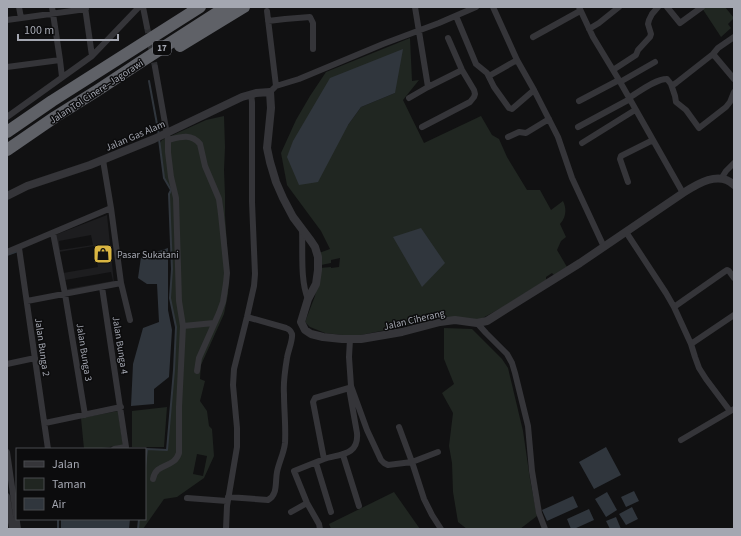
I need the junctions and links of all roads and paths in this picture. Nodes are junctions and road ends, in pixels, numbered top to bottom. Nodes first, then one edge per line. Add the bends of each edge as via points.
1 (19, 7) edge
2 (139, 7) edge
3 (143, 7) edge
4 (188, 7) edge
5 (200, 7) edge
6 (226, 7) edge
7 (244, 7) edge
8 (415, 7) edge
9 (476, 7) edge
10 (493, 7) edge
11 (619, 7) edge
12 (658, 7) edge
13 (667, 7) edge
14 (702, 7) edge
15 (86, 8) edge
16 (580, 9) edge
17 (52, 10) edge
18 (267, 11) dead end
19 (456, 16) junction
20 (21, 18) junction
21 (7, 20) edge
22 (268, 21) junction
23 (147, 27) tunnel mouth
24 (589, 29) junction
25 (419, 31) junction
26 (533, 37) dead end
27 (734, 37) edge
28 (448, 38) dead end
29 (313, 49) dead end
30 (131, 51) junction
31 (714, 54) junction
32 (92, 56) junction
33 (60, 60) junction
34 (516, 60) junction
35 (655, 62) dead end
36 (155, 67) tunnel mouth
37 (7, 68) edge
38 (462, 70) junction
39 (612, 70) junction
40 (489, 76) junction
41 (62, 77) junction
42 (734, 79) edge
43 (619, 81) junction
44 (671, 84) junction
45 (428, 87) junction
46 (273, 89) junction
47 (98, 90) junction
48 (534, 90) junction
49 (734, 92) edge
50 (251, 94) junction
51 (409, 98) dead end
52 (629, 99) junction
53 (579, 101) dead end
54 (635, 110) junction
55 (7, 117) edge
56 (549, 119) junction
57 (578, 127) dead end
58 (422, 128) dead end
59 (7, 132) edge
60 (162, 137) junction
61 (508, 137) dead end
62 (653, 140) junction
63 (582, 143) dead end
64 (7, 150) edge
65 (103, 160) junction
66 (734, 163) edge
67 (721, 179) junction
68 (628, 182) dead end
69 (734, 185) edge
70 (683, 193) junction
71 (7, 196) edge
72 (111, 208) junction
73 (302, 228) junction
74 (626, 232) junction
75 (53, 233) junction
76 (604, 247) junction
77 (19, 248) junction
78 (7, 252) edge
79 (734, 278) edge
80 (121, 283) junction
81 (102, 287) junction
82 (65, 294) junction
83 (308, 299) junction
84 (26, 302) junction
85 (674, 307) junction
86 (734, 315) edge
87 (247, 317) junction
88 (130, 320) dead end
89 (214, 323) junction
90 (478, 323) junction
91 (183, 326) junction
92 (350, 339) junction
93 (691, 344) junction
94 (35, 358) junction
95 (7, 364) edge
96 (197, 371) dead end
97 (350, 387) junction
98 (121, 407) junction
99 (732, 410) edge
100 (85, 414) junction
101 (45, 423) junction
102 (399, 427) dead end
103 (681, 440) dead end
104 (48, 448) edge
105 (120, 448) edge
106 (7, 452) edge
107 (438, 452) dead end
108 (343, 455) junction
109 (324, 459) junction
110 (412, 462) junction
111 (316, 463) junction
112 (8, 467) edge
113 (153, 479) dead end
114 (10, 493) edge
115 (7, 496) edge
116 (187, 498) dead end
117 (228, 499) junction
118 (307, 502) junction
119 (359, 506) dead end
120 (291, 512) dead end
121 (331, 512) dead end
122 (12, 529) edge
123 (18, 529) edge
124 (226, 529) edge
125 (320, 529) edge
126 (441, 529) edge
127 (544, 529) edge

1 - 20 street
2 - 32 street
3 - 23 street
4 - 30 highway
5 - 30 highway, 17
6 - 47 highway, Jalan Tol Cinere–Jagorawi / 17
7 - 47 highway via 139,71
8 - 25 street
9 - 19 street
10 - 34 street
11 - 24 street
12 - 39 street via 649,20 650,38 636,55
13 - 14 street via 680,23
15 - 17 street
15 - 32 street
16 - 24 street
16 - 26 street
17 - 20 street
17 - 33 street
18 - 22 street
19 - 25 street
19 - 40 street via 476,64
20 - 21 street
22 - 29 street via 310,17 313,23
22 - 46 street
24 - 39 street
25 - 45 street
25 - 46 street
27 - 31 street
28 - 38 street
30 - 59 highway, Jalan Tol Cinere–Jagorawi / 17
31 - 42 street
31 - 44 street via 676,83
32 - 41 street
33 - 37 street
33 - 41 street
34 - 40 street
34 - 48 street
35 - 43 street
36 - 60 street
38 - 45 street
38 - 58 street via 474,90 472,100
39 - 43 street
40 - 48 street via 510,109
41 - 55 street
43 - 52 street
43 - 53 street
44 - 49 street via 676,102 686,110 699,128 730,102
44 - 52 street via 667,79 660,80
45 - 51 street
46 - 50 street, Jalan Gas Alam
46 - 73 street via 268,154 280,192
47 - 64 highway, Jalan Tol Cinere–Jagorawi / 17
48 - 56 street
50 - 60 street, Jalan Gas Alam
50 - 87 street via 255,274
52 - 54 street
52 - 57 street
54 - 62 street
54 - 63 street
56 - 61 street via 526,132
56 - 76 street via 572,178
60 - 65 street, Jalan Gas Alam
60 - 89 street via 184,136 198,141 219,199 227,278 223,302
60 - 91 street via 168,152 176,198 179,301
62 - 68 street via 621,156
62 - 70 street
65 - 71 street, Jalan Gas Alam via 27,186
65 - 72 street
66 - 67 street
67 - 69 street
67 - 70 street, Jalan Ciherang via 708,180
70 - 74 street, Jalan Ciherang
72 - 75 street
72 - 80 street
73 - 83 street, Jalan Ciherang via 304,282
73 - 83 street via 318,257 316,284
74 - 76 street, Jalan Ciherang
74 - 85 street
75 - 77 street
75 - 82 street, Jalan Bunga 3
76 - 90 street, Jalan Ciherang via 492,319
77 - 78 street
77 - 84 street, Jalan Bunga 2
79 - 85 street via 727,270
80 - 81 street
80 - 88 street
81 - 82 street
81 - 98 street, Jalan Bunga 4
82 - 84 street
82 - 100 street, Jalan Bunga 3
83 - 92 street, Jalan Ciherang via 302,322 305,330 316,336
84 - 94 street, Jalan Bunga 2
85 - 93 street
86 - 93 street
87 - 117 street via 233,376 237,447
87 - 117 street via 286,328 292,333 284,380 285,443 277,472 276,488 270,499
89 - 91 street
89 - 96 street via 199,358
90 - 92 street, Jalan Ciherang via 444,321 376,337
90 - 127 street via 507,354 515,372 528,426 533,477
91 - 113 street via 179,453 178,458 157,471
92 - 97 street
93 - 99 street via 699,368
94 - 95 street
94 - 101 street, Jalan Bunga 2
97 - 108 street via 358,438 355,446
97 - 109 street via 315,398 313,402
97 - 110 street via 381,460 388,465
98 - 100 street
98 - 105 street, Jalan Bunga 4 via 126,447
99 - 103 street
100 - 101 street
101 - 104 street, Jalan Bunga 2
102 - 110 street
106 - 112 street
107 - 110 street
108 - 109 street
108 - 119 street
109 - 111 street
110 - 126 street via 424,499
111 - 118 street via 294,471
111 - 121 street
112 - 114 street
114 - 123 street
115 - 122 street
116 - 117 street
117 - 124 street
118 - 120 street
118 - 125 street

